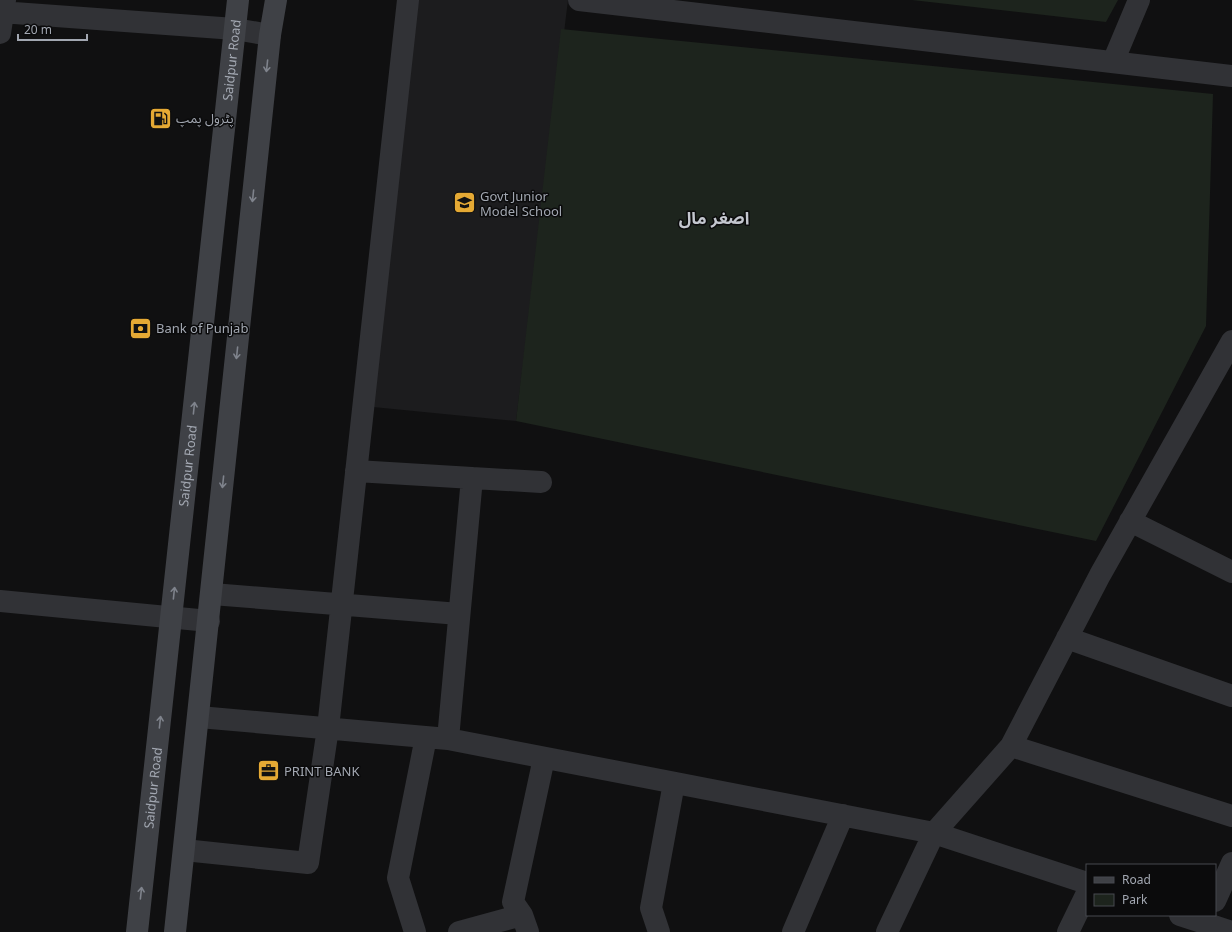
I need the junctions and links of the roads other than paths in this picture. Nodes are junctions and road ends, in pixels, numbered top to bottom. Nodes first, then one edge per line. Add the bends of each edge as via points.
1 (238, 0) edge
2 (276, 0) edge
3 (408, 0) edge
4 (579, 0) edge
5 (1139, 0) edge
6 (654, 4) edge
7 (3, 8) edge
8 (235, 29) junction
9 (0, 33) edge
10 (270, 35) junction
11 (1113, 62) junction
12 (1232, 76) edge
13 (1232, 341) edge
14 (356, 471) junction
15 (472, 478) junction
16 (541, 482) dead end
17 (1130, 521) junction
18 (1232, 572) edge
19 (212, 594) junction
20 (0, 601) edge
21 (342, 604) junction
22 (459, 614) junction
23 (172, 618) junction
24 (209, 621) junction
25 (1067, 638) junction
26 (1232, 696) edge
27 (199, 717) junction
28 (328, 728) junction
29 (426, 737) junction
30 (448, 739) junction
31 (1011, 746) junction
32 (544, 758) junction
33 (674, 783) junction
34 (843, 815) junction
35 (1232, 816) edge
36 (934, 833) junction
37 (184, 850) junction
38 (1232, 863) edge
39 (1086, 883) edge
40 (1086, 895) edge
41 (1216, 898) edge
42 (1187, 916) edge
43 (1207, 919) edge
44 (525, 923) edge
45 (137, 932) edge
46 (175, 932) edge
47 (414, 932) edge
48 (459, 932) edge
49 (659, 932) edge
50 (793, 932) edge
51 (886, 932) edge
52 (1068, 932) edge
53 (1232, 932) edge

1 - 8 main road, Saidpur Road
2 - 10 main road
3 - 14 street
4 - 6 street
5 - 11 street
6 - 11 street
7 - 8 street
7 - 9 street
8 - 10 street
23 -> 8 main road, Saidpur Road
10 -> 19 main road
11 - 12 street
13 - 17 street
14 - 15 street
14 - 21 street
15 - 16 street
15 - 22 street
17 - 18 street
17 - 25 street
19 - 21 street
19 - 24 main road
20 - 23 street
21 - 22 street
21 - 28 street
22 - 30 street
23 - 24 street
45 -> 23 main road, Saidpur Road
24 - 27 main road
25 - 26 street
25 - 31 street
27 - 28 street
27 - 37 main road
28 - 29 street
28 - 37 street via 308,863
29 - 30 street
29 - 47 street via 398,878
30 - 32 street
31 - 35 street
31 - 36 street
32 - 33 street
32 - 44 street via 513,902
33 - 34 street
33 - 49 street via 651,908
34 - 36 street
34 - 50 street
36 - 39 street
36 - 51 street
37 - 46 main road
38 - 41 street
40 - 52 street
42 - 43 street
43 - 53 street
44 - 48 street

